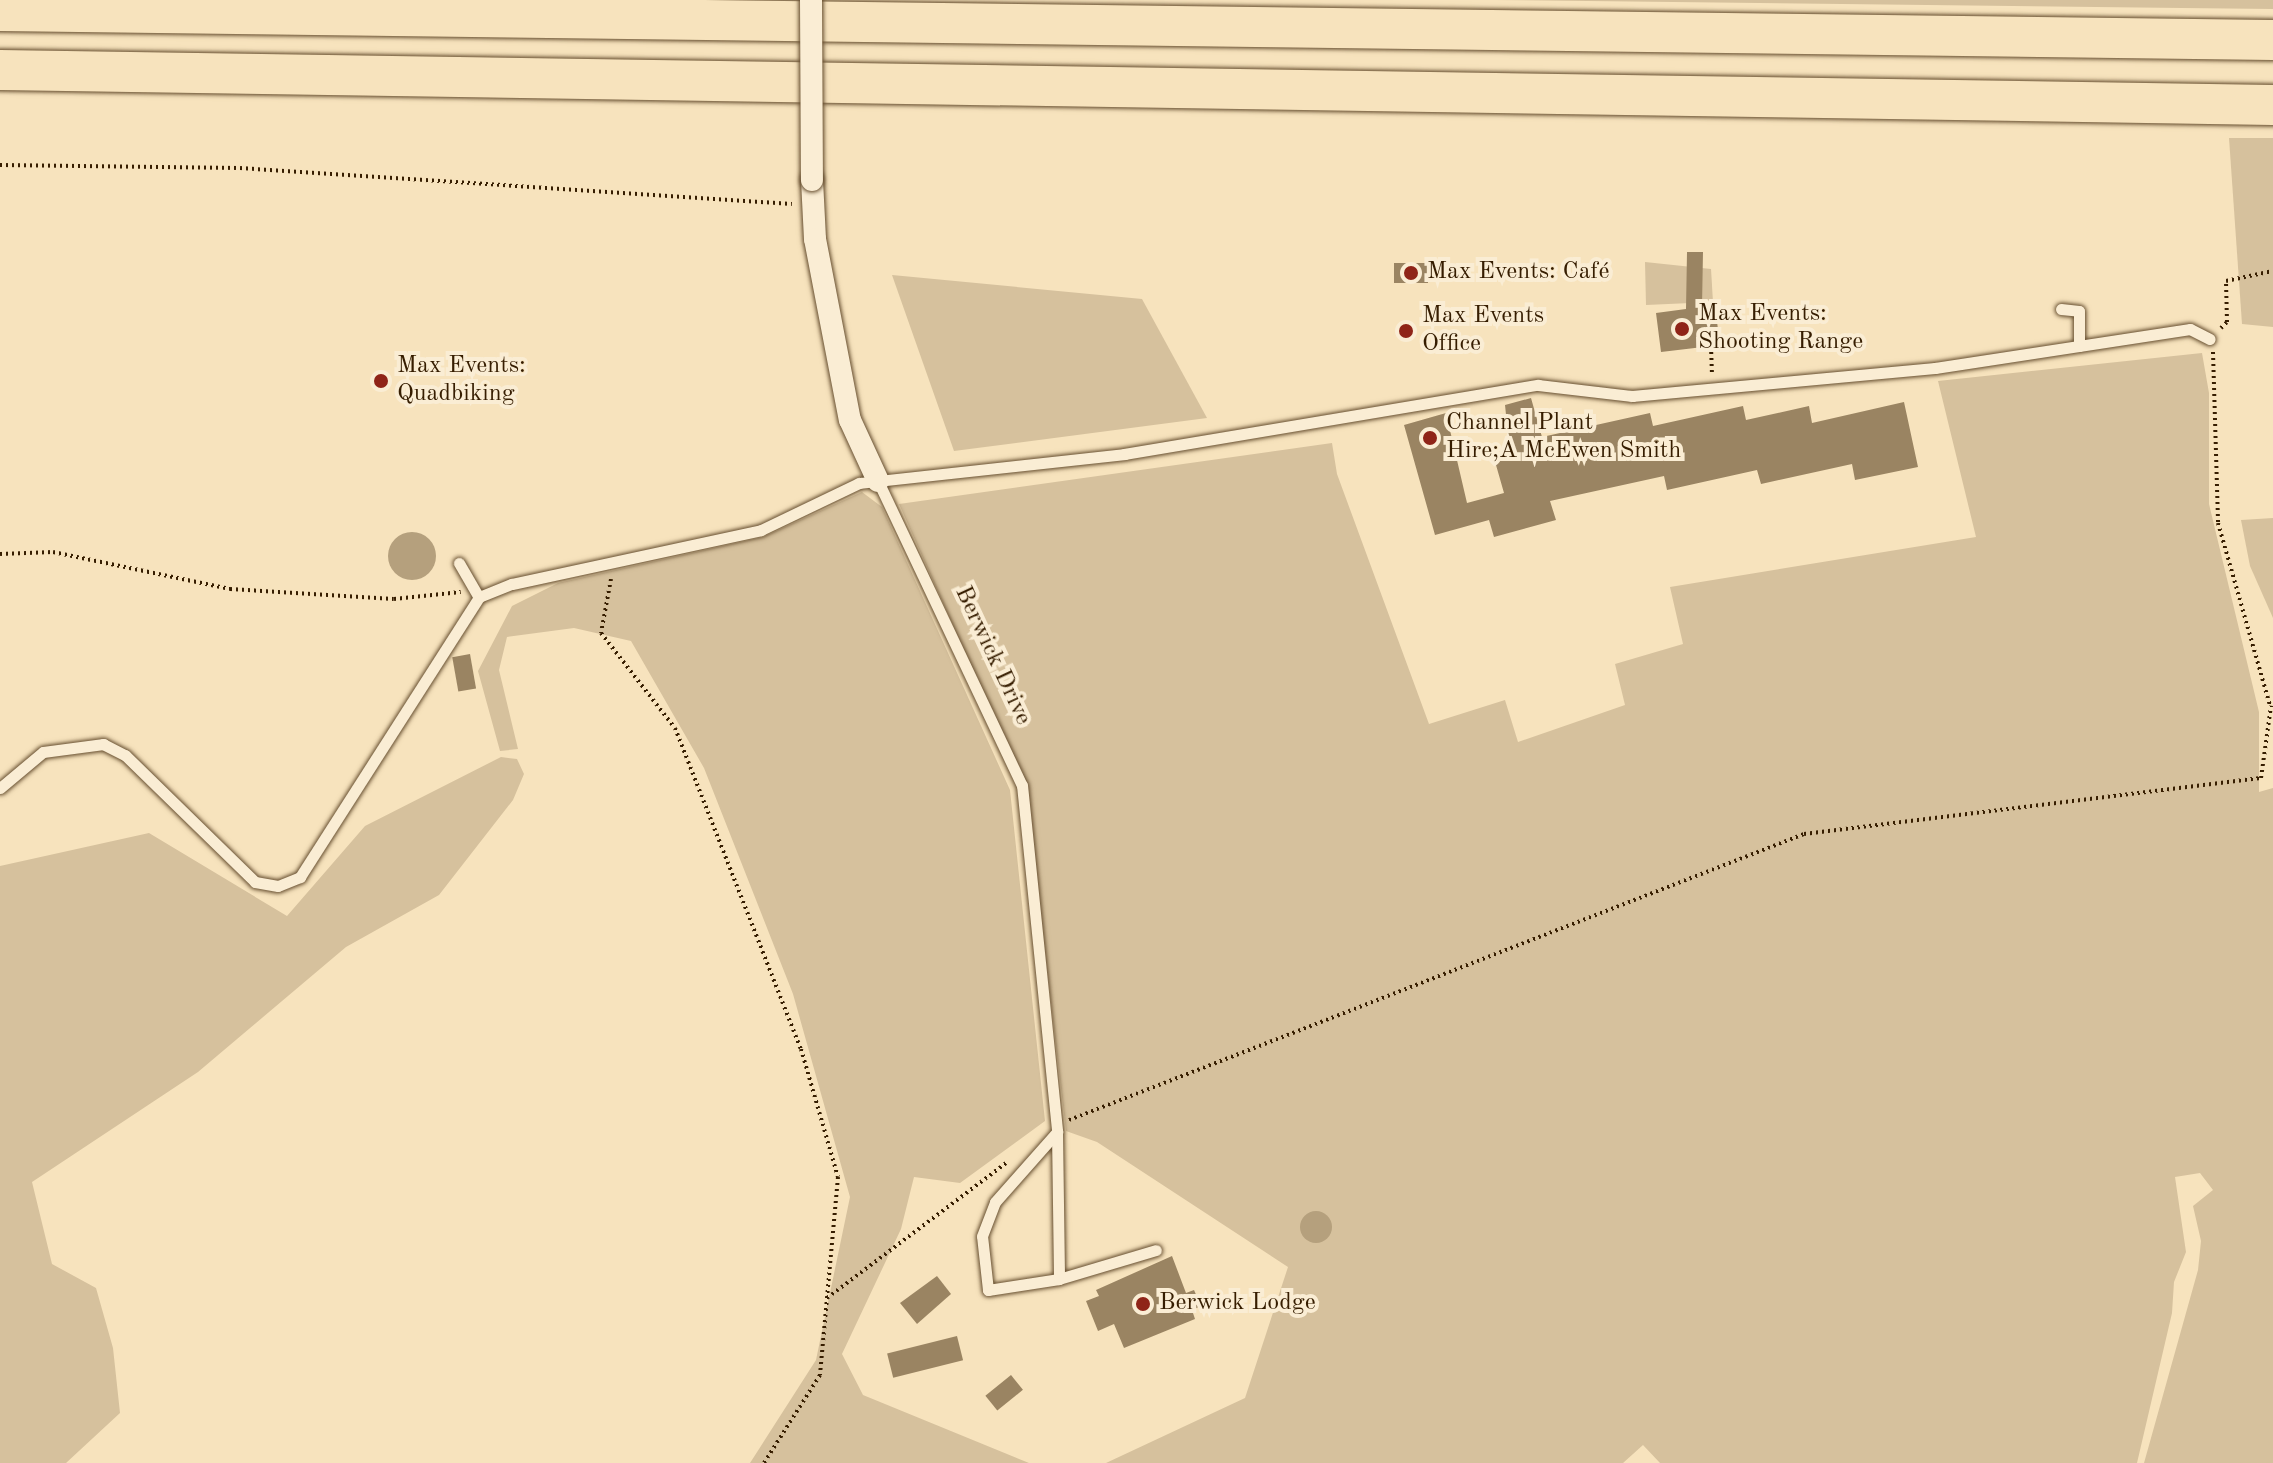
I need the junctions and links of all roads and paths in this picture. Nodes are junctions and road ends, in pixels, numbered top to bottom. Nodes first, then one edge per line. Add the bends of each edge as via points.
1 (811, 0) edge
2 (0, 11) edge
3 (2273, 40) edge
4 (0, 70) edge
5 (2273, 105) edge
6 (0, 165) edge
7 (812, 205) junction
8 (2273, 271) edge
9 (2061, 309) dead end
10 (2210, 339) junction
11 (1711, 346) dead end
12 (2079, 346) junction
13 (1712, 389) junction
14 (878, 481) junction
15 (0, 554) edge
16 (459, 563) dead end
17 (609, 565) junction
18 (476, 591) junction
19 (2272, 707) edge
20 (0, 788) edge
21 (1056, 1129) junction
22 (1019, 1153) dead end
23 (1156, 1250) dead end
24 (1059, 1279) junction
25 (827, 1298) junction
26 (764, 1463) edge

1 - 7 street, Berwick Drive, bridge
2 - 3 highway
4 - 5 highway
6 - 7 path via 240,168
7 - 14 street, Berwick Drive via 850,420
8 - 10 path via 2226,281 2227,322
9 - 12 lane via 2079,311
10 - 12 lane via 2190,329
10 - 19 path via 2218,523
11 - 13 path
12 - 13 lane via 1935,368
13 - 14 lane via 1632,396 1538,385 1124,454
14 - 17 lane via 859,483 761,530
14 - 21 lane, Berwick Drive via 1022,785
15 - 18 path via 53,552 245,590 416,599
16 - 18 lane
17 - 18 lane
17 - 25 path via 613,587 601,633 675,728 801,1049 838,1177
18 - 20 lane via 300,877 278,886 255,882 125,755 103,744 43,752
19 - 21 path via 2261,778 1804,834
21 - 24 lane, Berwick Drive
21 - 24 lane via 995,1202 982,1236 988,1290
22 - 25 path
23 - 24 lane
25 - 26 path via 820,1375

